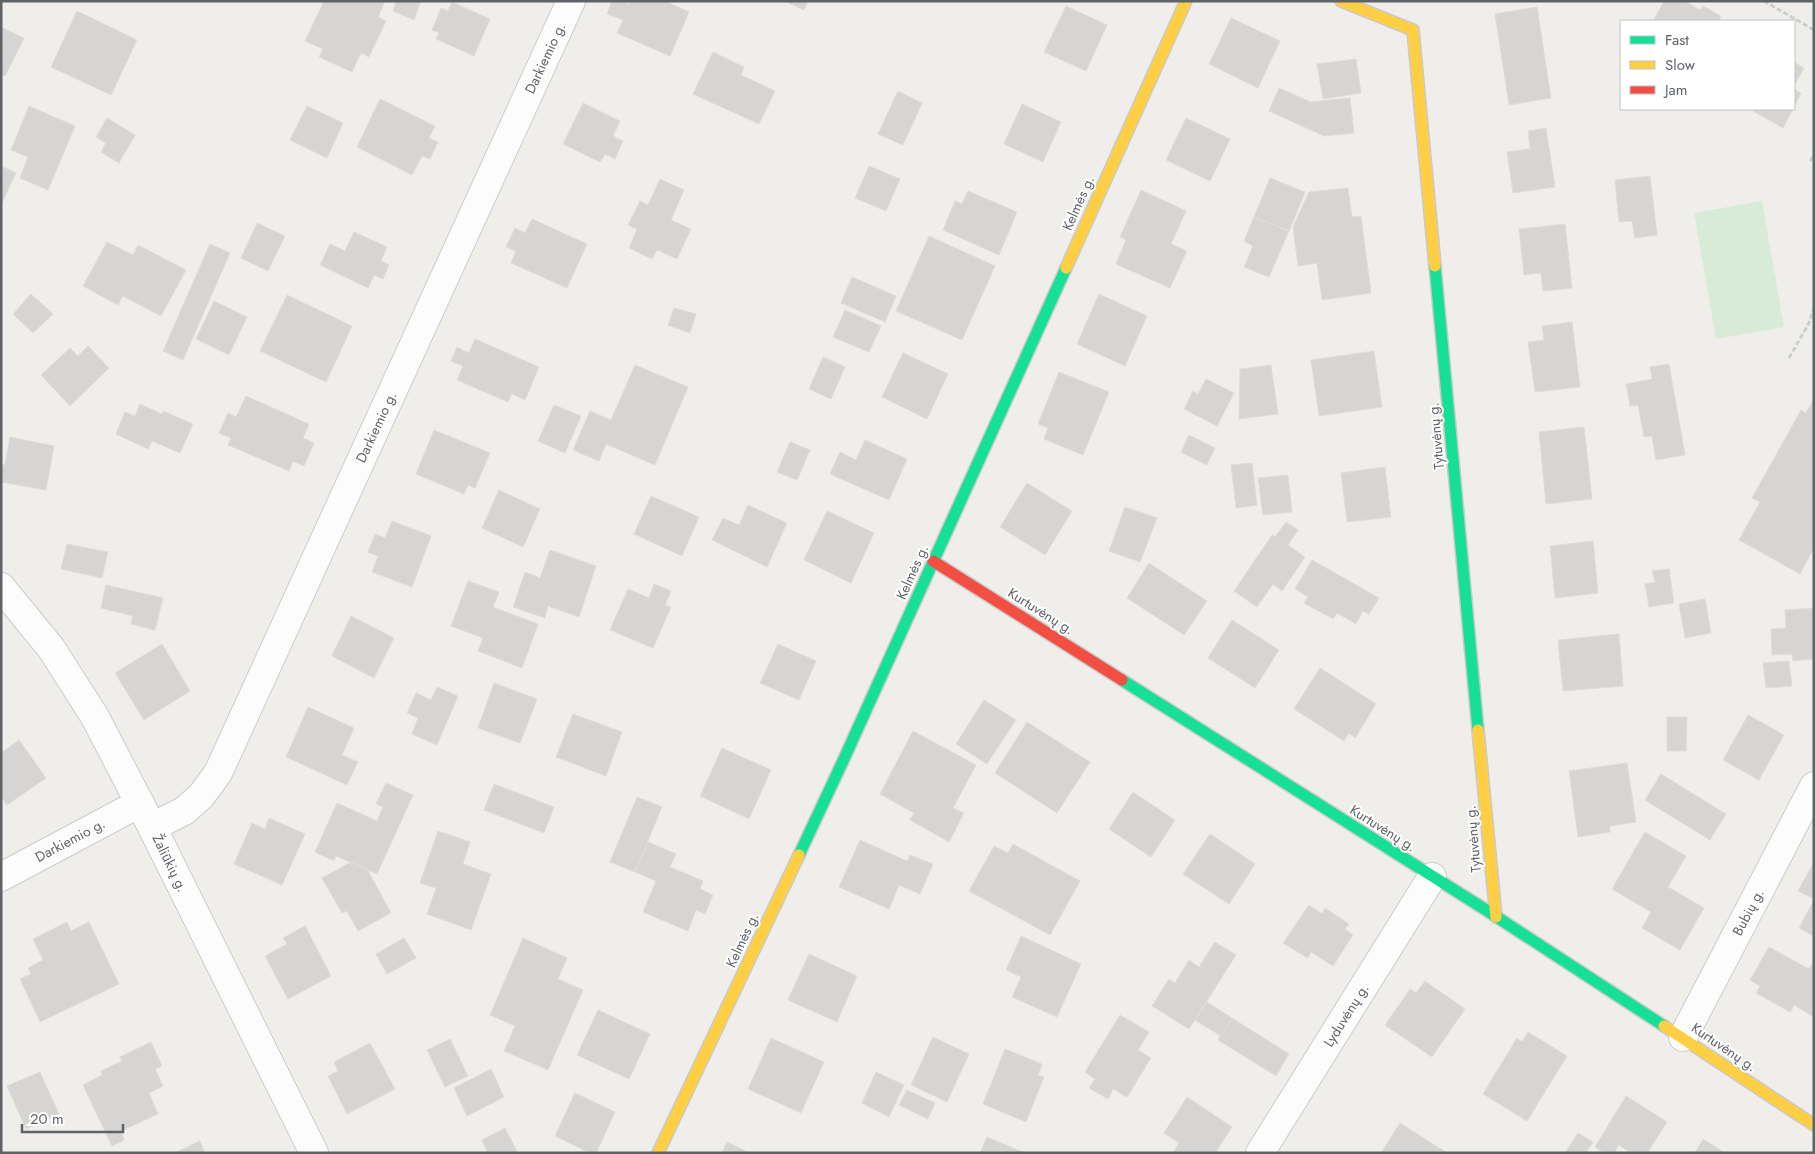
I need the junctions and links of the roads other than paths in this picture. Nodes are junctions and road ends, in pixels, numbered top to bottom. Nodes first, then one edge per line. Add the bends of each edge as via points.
1 (571, 1) edge
2 (1186, 1) edge
3 (1340, 1) edge
4 (933, 561) junction
5 (1, 587) edge
6 (1814, 786) edge
7 (140, 803) junction
8 (152, 827) junction
9 (1, 877) edge
10 (1432, 877) junction
11 (1496, 917) junction
12 (1683, 1037) junction
13 (1814, 1125) edge
14 (314, 1153) edge
15 (658, 1153) edge
16 (1260, 1153) edge

1 - 8 street, Darkiemio g. via 218,774 201,796 184,810
2 - 4 street, Kelmės g.
3 - 11 street, Tytuvėnų g. via 1413,30
4 - 10 street, Kurtuvėnų g.
4 - 15 street, Kelmės g. via 843,761
5 - 7 street, Žaliūkių g. via 51,648 95,717
6 - 12 street, Bubių g.
7 - 8 street, Žaliūkių g.
7 - 9 street, Darkiemio g.
8 - 14 street, Žaliūkių g.
10 - 11 street, Kurtuvėnų g.
10 - 16 street, Lyduvėnų g.
11 - 12 street, Kurtuvėnų g.
12 - 13 street, Kurtuvėnų g.

